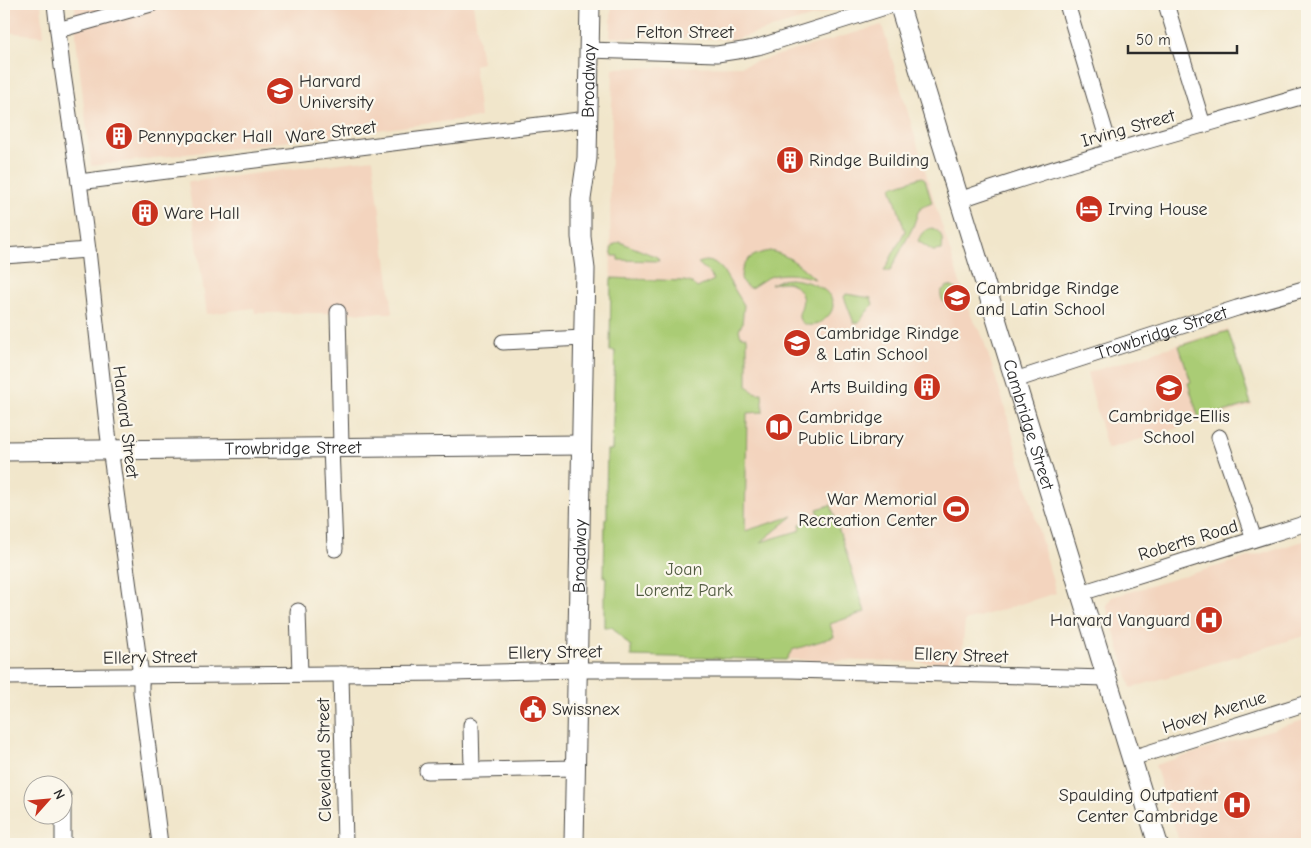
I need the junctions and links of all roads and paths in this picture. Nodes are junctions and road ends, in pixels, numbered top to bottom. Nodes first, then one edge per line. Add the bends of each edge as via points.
1 (55, 4) edge
2 (151, 4) edge
3 (590, 4) edge
4 (894, 4) edge
5 (899, 4) edge
6 (1067, 4) edge
7 (1166, 4) edge
8 (58, 30) junction
9 (588, 50) junction
10 (1307, 95) edge
11 (587, 119) junction
12 (1204, 125) junction
13 (1111, 151) junction
14 (79, 182) junction
15 (960, 200) junction
16 (88, 250) junction
17 (4, 256) edge
18 (1307, 288) edge
19 (338, 312) dead end
20 (584, 338) junction
21 (503, 342) dead end
22 (1015, 380) junction
23 (1219, 437) dead end
24 (582, 444) junction
25 (336, 447) junction
26 (110, 450) junction
27 (4, 451) edge
28 (1307, 523) edge
29 (1254, 539) junction
30 (335, 549) dead end
31 (1081, 593) junction
32 (298, 611) dead end
33 (577, 670) junction
34 (300, 674) junction
35 (341, 674) junction
36 (141, 676) junction
37 (4, 677) edge
38 (1107, 678) junction
39 (1307, 703) edge
40 (471, 725) dead end
41 (1132, 758) junction
42 (575, 768) junction
43 (472, 770) junction
44 (427, 772) dead end
45 (63, 826) edge
46 (63, 844) edge
47 (160, 844) edge
48 (345, 844) edge
49 (574, 844) edge
50 (1158, 844) edge

1 - 8 street, Harvard Street
2 - 8 street
3 - 9 main road, Broadway
4 - 9 street, Felton Street via 733,52
5 - 15 main road, Cambridge Street
6 - 13 street
7 - 12 street
8 - 14 street, Harvard Street
9 - 11 main road, Broadway
10 - 12 street, Irving Street
11 - 14 street, Ware Street
11 - 20 main road, Broadway via 587,158 594,215 593,237 585,268
12 - 13 street, Irving Street
13 - 15 street, Irving Street
14 - 16 street, Harvard Street
15 - 22 main road, Cambridge Street
16 - 17 street
16 - 26 street, Harvard Street
18 - 22 street, Trowbridge Street
19 - 25 street
20 - 21 street
20 - 24 main road, Broadway
22 - 31 main road, Cambridge Street
23 - 29 street
24 - 25 main road, Trowbridge Street
24 - 33 main road, Broadway
25 - 26 main road, Trowbridge Street
25 - 30 street
26 - 27 main road, Trowbridge Street
26 - 36 street, Harvard Street
28 - 29 street, Roberts Road
29 - 31 street, Roberts Road
31 - 38 main road, Cambridge Street
32 - 34 street
33 - 35 street, Ellery Street
33 - 38 street, Ellery Street via 789,670
33 - 42 main road, Broadway
34 - 35 street, Ellery Street
34 - 36 street, Ellery Street
35 - 48 street, Cleveland Street
36 - 37 street, Ellery Street
36 - 47 street, Harvard Street
38 - 41 main road, Cambridge Street
39 - 41 street, Hovey Avenue
40 - 43 street
41 - 50 main road, Cambridge Street
42 - 43 street
42 - 49 main road, Broadway
43 - 44 street
45 - 46 street

